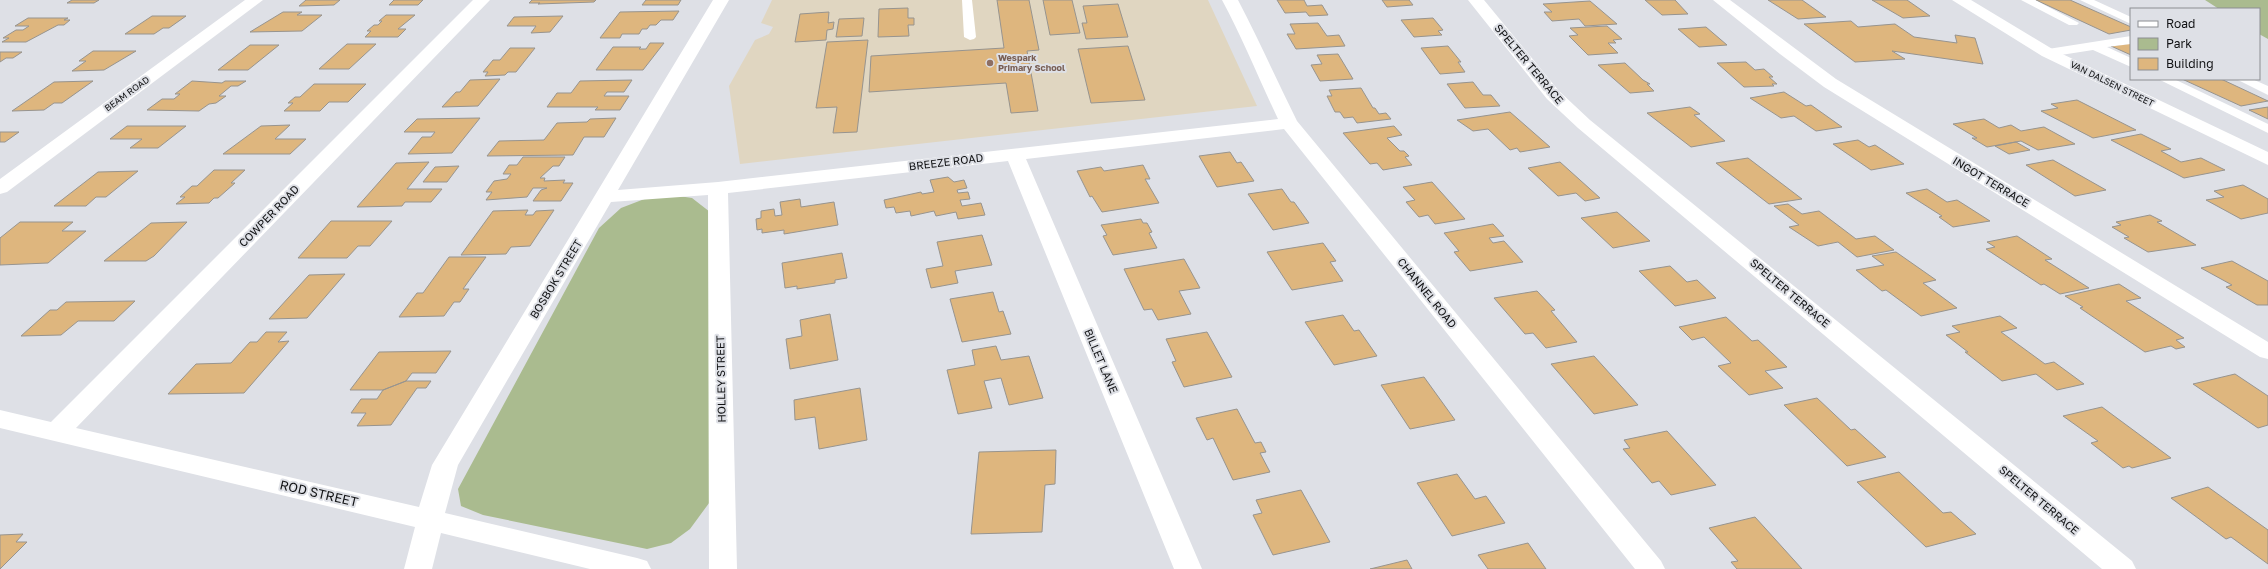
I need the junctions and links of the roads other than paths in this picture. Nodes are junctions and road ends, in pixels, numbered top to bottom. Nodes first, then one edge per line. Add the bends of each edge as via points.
1 (255, 0) edge
2 (482, 0) edge
3 (721, 0) edge
4 (966, 0) edge
5 (1230, 0) edge
6 (1476, 0) edge
7 (1721, 0) edge
8 (1960, 0) edge
9 (2026, 0) edge
10 (2085, 0) edge
11 (2130, 21) edge
12 (2073, 23) dead end
13 (970, 37) dead end
14 (2130, 40) edge
15 (2095, 46) junction
16 (2048, 52) junction
17 (2130, 63) edge
18 (2166, 80) edge
19 (2244, 80) edge
20 (2268, 92) edge
21 (1289, 123) junction
22 (2268, 129) edge
23 (1015, 154) junction
24 (2268, 159) edge
25 (0, 188) edge
26 (718, 188) junction
27 (604, 197) junction
28 (2268, 352) edge
29 (0, 418) edge
30 (57, 432) junction
31 (431, 520) junction
32 (418, 569) edge
33 (637, 569) edge
34 (723, 569) edge
35 (1188, 569) edge
36 (1651, 569) edge
37 (2122, 569) edge

1 - 25 street, BEAM ROAD
2 - 30 street, COWPER ROAD
3 - 27 street, BOSBOK STREET
4 - 13 lane
5 - 21 street, CHANNEL ROAD via 1254,45 1266,77
6 - 37 street, SPELTER TERRACE via 1553,95 1584,124
7 - 28 street, INGOT TERRACE via 1830,83
8 - 16 street, VAN DALSEN STREET
9 - 12 lane
10 - 11 lane
14 - 15 lane
15 - 16 lane
15 - 17 lane
16 - 24 street, VAN DALSEN STREET
18 - 22 lane
19 - 20 lane
21 - 23 street, BREEZE ROAD
21 - 36 street, CHANNEL ROAD
23 - 26 street, BREEZE ROAD
23 - 35 street, BILLET LANE
26 - 27 street, BREEZE ROAD
26 - 34 street, HOLLEY STREET
27 - 31 street, BOSBOK STREET via 445,465 439,480
29 - 30 street, ROD STREET
30 - 31 street, ROD STREET
31 - 32 street, BOSBOK STREET
31 - 33 street, ROD STREET

